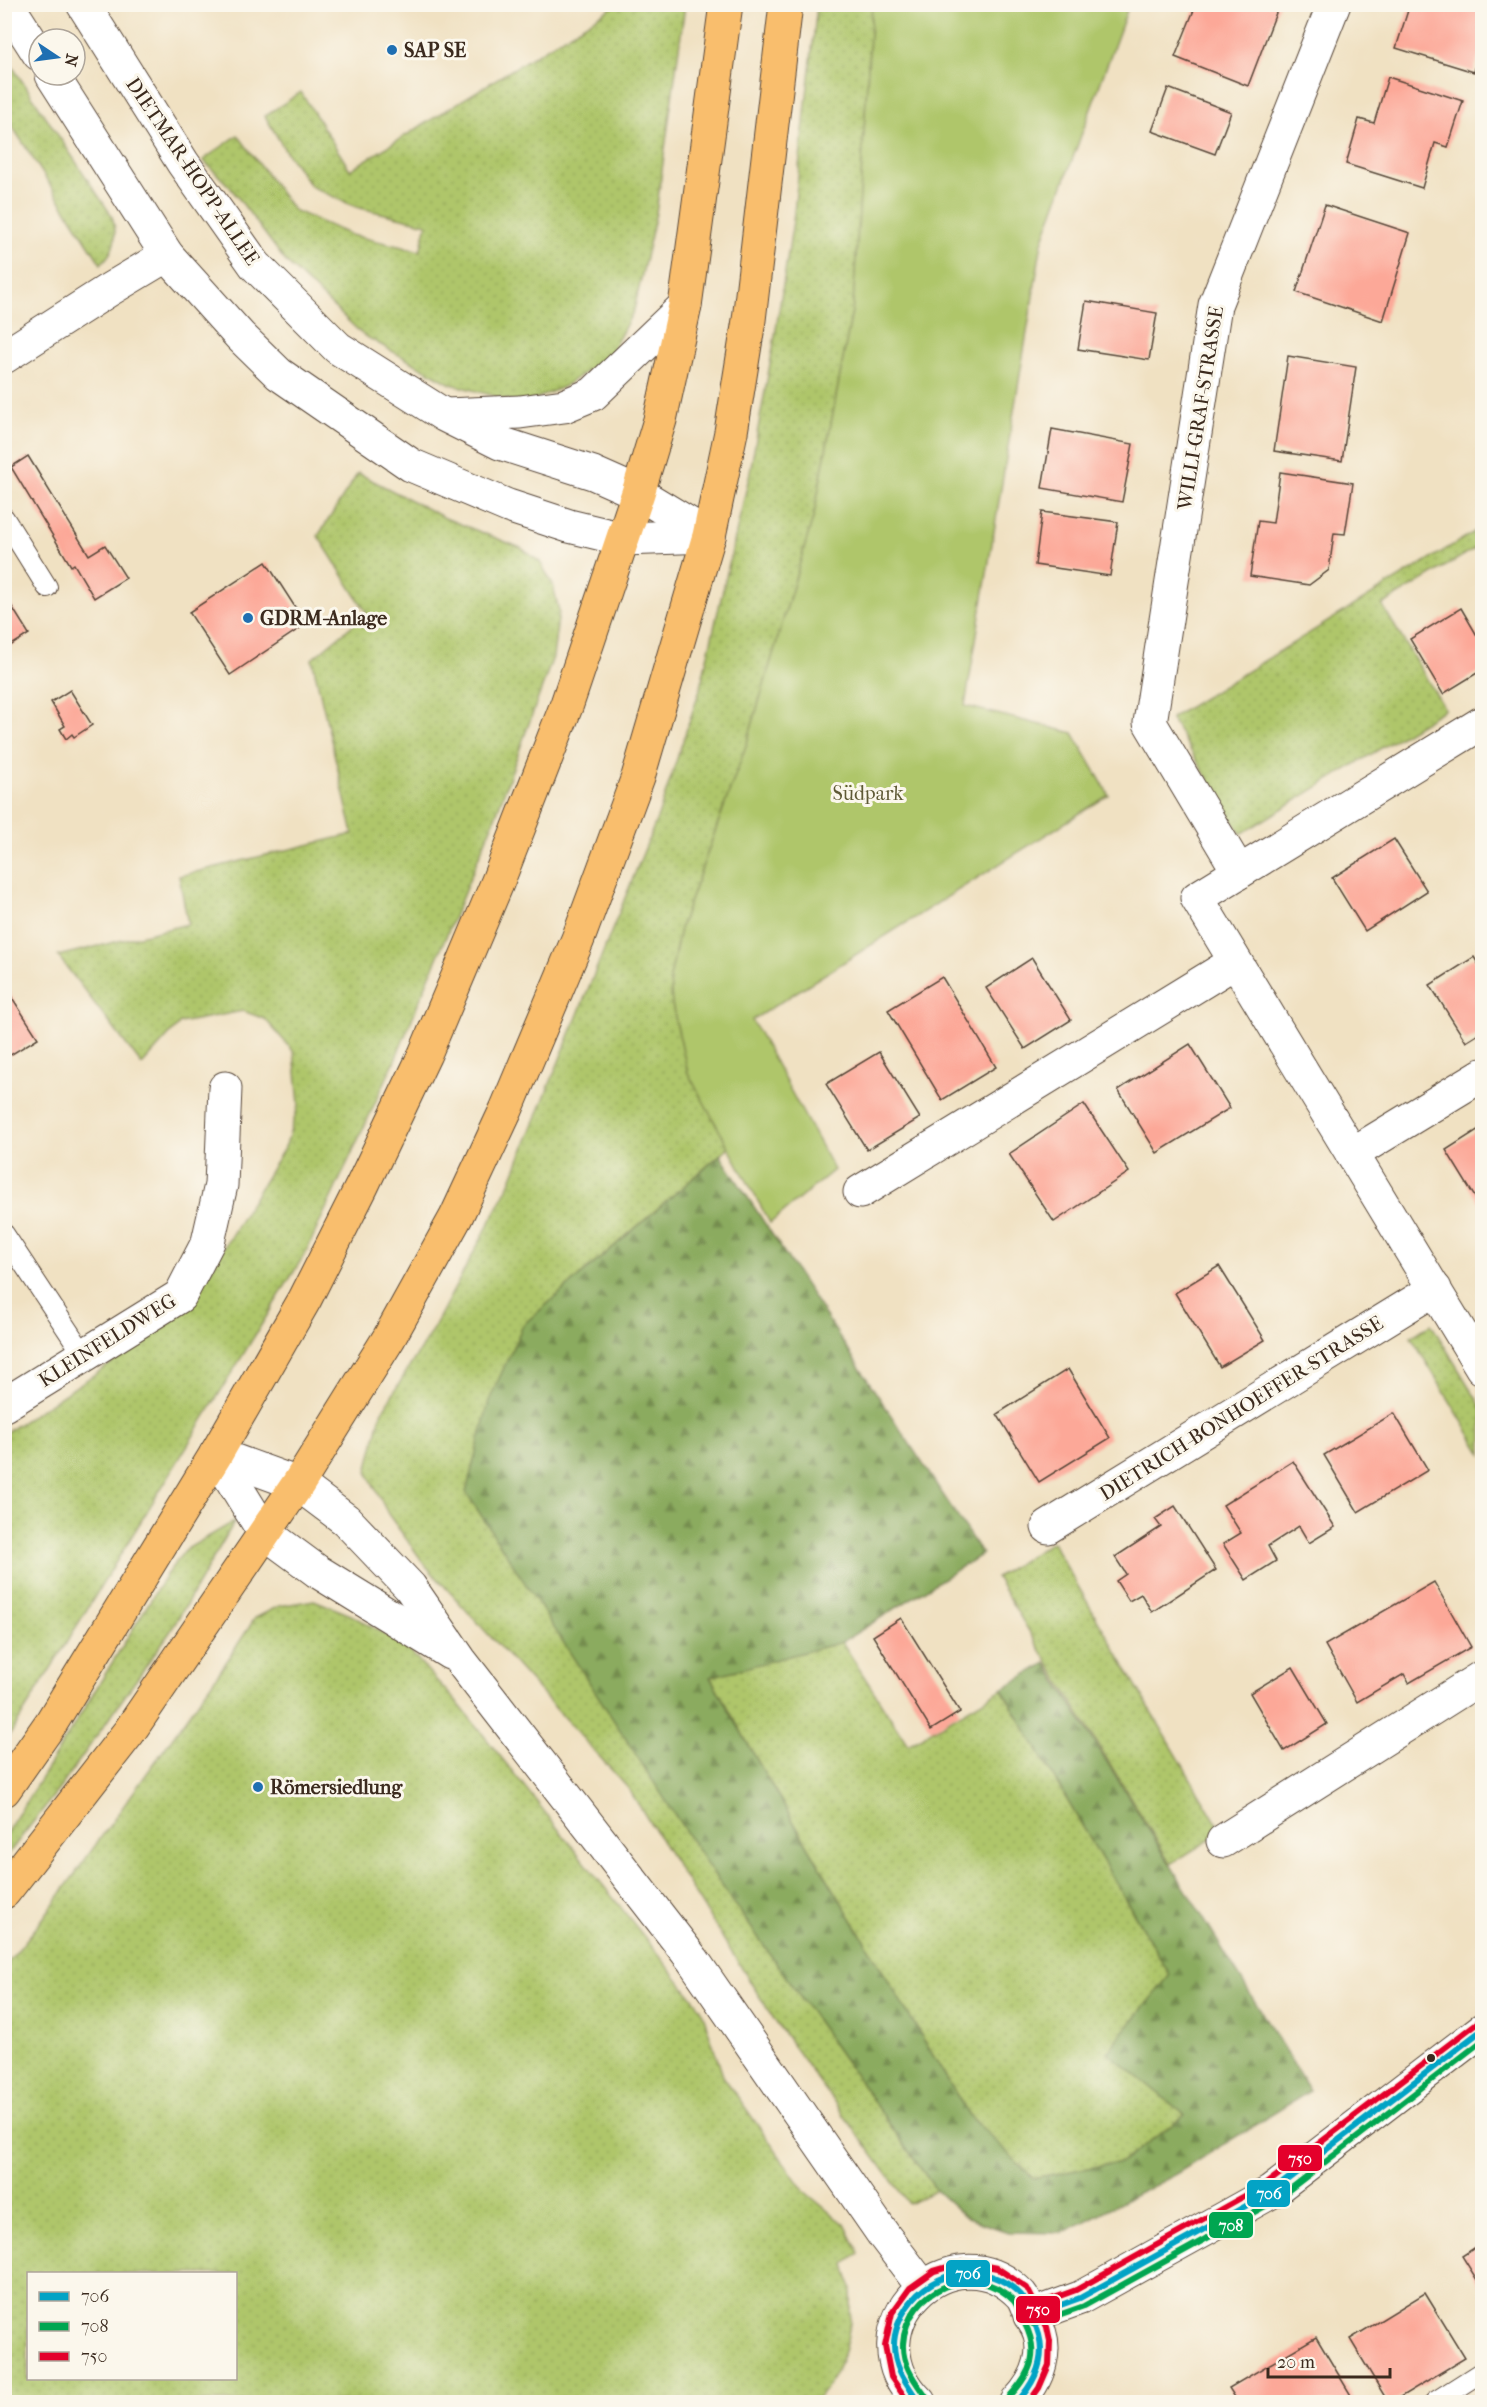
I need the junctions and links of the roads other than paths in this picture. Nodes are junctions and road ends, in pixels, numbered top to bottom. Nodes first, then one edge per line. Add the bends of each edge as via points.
1 (7, 4) edge
2 (82, 4) edge
3 (726, 4) edge
4 (786, 4) edge
5 (1334, 4) edge
6 (27, 35) edge
7 (60, 87) edge
8 (167, 255) junction
9 (685, 306) junction
10 (4, 357) edge
11 (444, 415) junction
12 (638, 493) junction
13 (4, 518) edge
14 (709, 536) junction
15 (623, 539) junction
16 (47, 587) dead end
17 (1482, 723) edge
18 (1239, 873) junction
19 (1235, 962) junction
20 (1482, 1075) edge
21 (225, 1088) dead end
22 (1353, 1154) junction
23 (860, 1192) dead end
24 (4, 1234) edge
25 (1435, 1289) junction
26 (84, 1355) junction
27 (1482, 1368) edge
28 (4, 1405) edge
29 (216, 1454) junction
30 (298, 1484) junction
31 (1048, 1527) dead end
32 (264, 1532) junction
33 (459, 1660) junction
34 (1482, 1677) edge
35 (4, 1790) edge
36 (1223, 1841) dead end
37 (4, 1892) edge
38 (1482, 2030) edge
39 (923, 2287) junction
40 (1030, 2316) junction
41 (1482, 2372) edge
42 (910, 2400) edge
43 (1017, 2403) edge
44 (1435, 2403) edge

1 - 6 street
2 - 11 street, DIETMAR-HOPP-ALLEE via 183,163 255,264 338,348
3 - 9 main road
4 - 14 main road via 749,320
5 - 18 street, WILLI-GRAF-STRASSE via 1215,305 1150,723
7 - 8 street
8 - 10 street
8 - 15 street via 279,374 411,465 508,506
9 - 11 street via 593,394 564,406
9 - 12 main road via 660,420
11 - 12 street, DIETMAR-HOPP-ALLEE via 500,443 592,473
12 - 14 street, DIETMAR-HOPP-ALLEE
12 - 15 main road
13 - 16 lane
14 - 15 street
14 - 30 main road via 639,777 578,939 506,1110 456,1217 390,1338
15 - 29 main road via 563,715 425,1054 305,1299
17 - 18 street
18 - 19 street via 1197,898
19 - 22 street
19 - 23 street
20 - 22 street
21 - 26 street, KLEINFELDWEG via 219,1196 208,1242 180,1296
22 - 25 street
24 - 26 lane
25 - 27 street
25 - 31 street, DIETRICH-BONHOEFFER-STRASSE
26 - 28 street, KLEINFELDWEG
29 - 30 street
29 - 32 street
29 - 35 main road via 51,1722
30 - 32 main road
30 - 33 street via 346,1520 410,1587
32 - 33 street via 317,1571
32 - 37 main road via 129,1732
33 - 39 street via 693,1960
34 - 36 street
38 - 40 street via 1271,2192 1080,2298
39 - 40 street via 957,2273 976,2272 1010,2285 1024,2298
39 - 42 street via 899,2318 894,2338 894,2357
40 - 43 street via 1041,2331 1042,2350 1031,2387
41 - 44 lane

